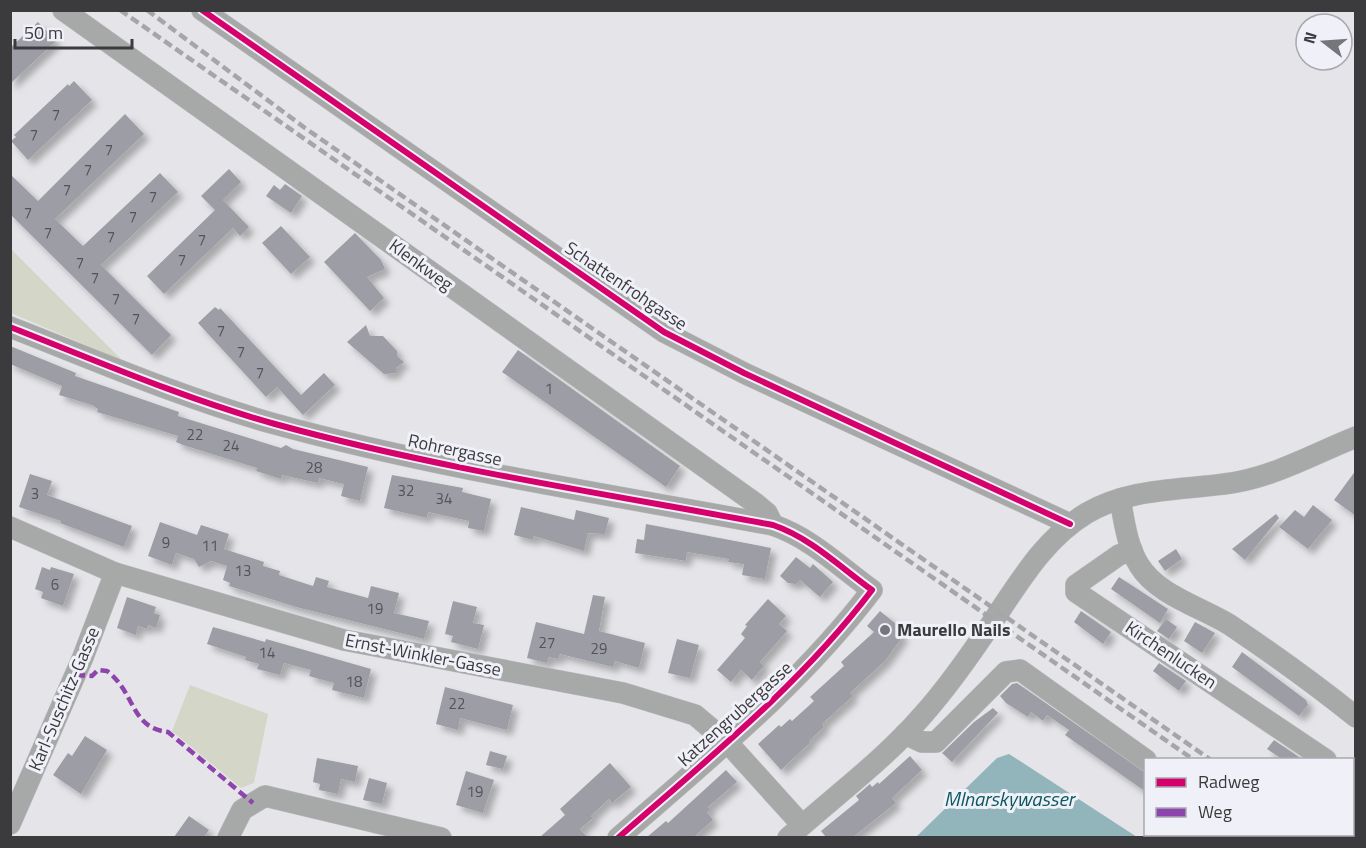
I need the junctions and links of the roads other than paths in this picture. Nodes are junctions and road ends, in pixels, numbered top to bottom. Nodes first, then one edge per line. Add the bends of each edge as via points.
1 (63, 10) edge
2 (202, 10) edge
3 (10, 327) edge
4 (1356, 437) edge
5 (1120, 499) junction
6 (1070, 524) junction
7 (773, 525) junction
8 (10, 527) edge
9 (1132, 550) junction
10 (115, 573) junction
11 (862, 603) joint
12 (1356, 717) edge
13 (905, 734) junction
14 (727, 742) junction
15 (1145, 758) edge
16 (1325, 758) edge
17 (10, 824) edge
18 (795, 831) edge
19 (228, 837) edge
20 (441, 837) edge
21 (618, 837) edge

1 - 7 street, Klenkweg via 755,502
2 - 6 street, Schattenfrohgasse via 664,332
3 - 7 street, Rohrergasse via 274,423 521,480
4 - 5 street via 1298,463 1239,482 1150,491
5 - 6 street
5 - 9 street
6 - 13 street via 1028,570 940,694
7 - 11 street, Rohrergasse via 810,542 872,590
8 - 10 street, Ernst-Winkler-Gasse
9 - 12 street via 1138,564 1157,584 1227,623
9 - 16 street, Kirchenlucken via 1076,585 1076,592
10 - 14 street, Ernst-Winkler-Gasse via 344,640 623,693 695,715
10 - 17 street, Karl-Suschitz-Gasse
11 - 14 street, Katzengrubergasse via 810,666
13 - 15 street via 922,742 936,742 1006,672 1020,670
13 - 18 street
14 - 18 street, Ernst-Winkler-Gasse
14 - 21 street, Katzengrubergasse
19 - 20 street via 242,810 265,796

